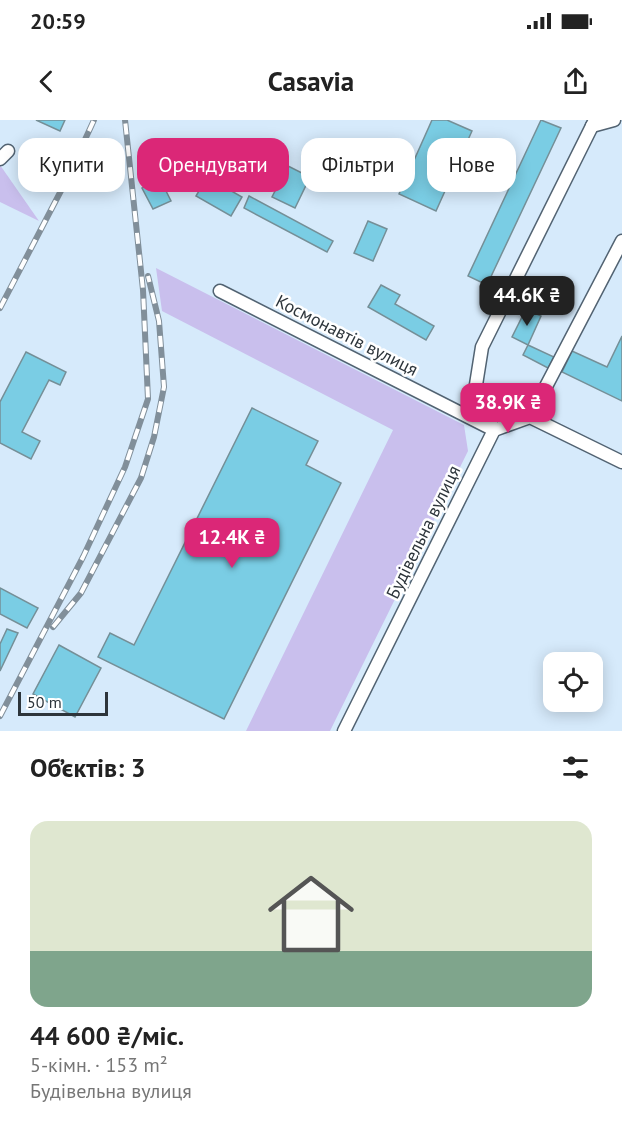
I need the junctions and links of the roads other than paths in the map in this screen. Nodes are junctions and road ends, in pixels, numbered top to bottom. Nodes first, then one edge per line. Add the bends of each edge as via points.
1 (614, 120) edge
2 (593, 123) edge
3 (622, 241) edge
4 (220, 291) dead end
5 (530, 417) junction
6 (494, 430) junction
7 (622, 462) edge
8 (344, 731) edge

1 - 2 street
2 - 6 street via 482,347 475,391
3 - 5 street
4 - 6 street, Космонавтів вулиця
5 - 6 street
5 - 7 street
6 - 8 street, Будівельна вулиця

